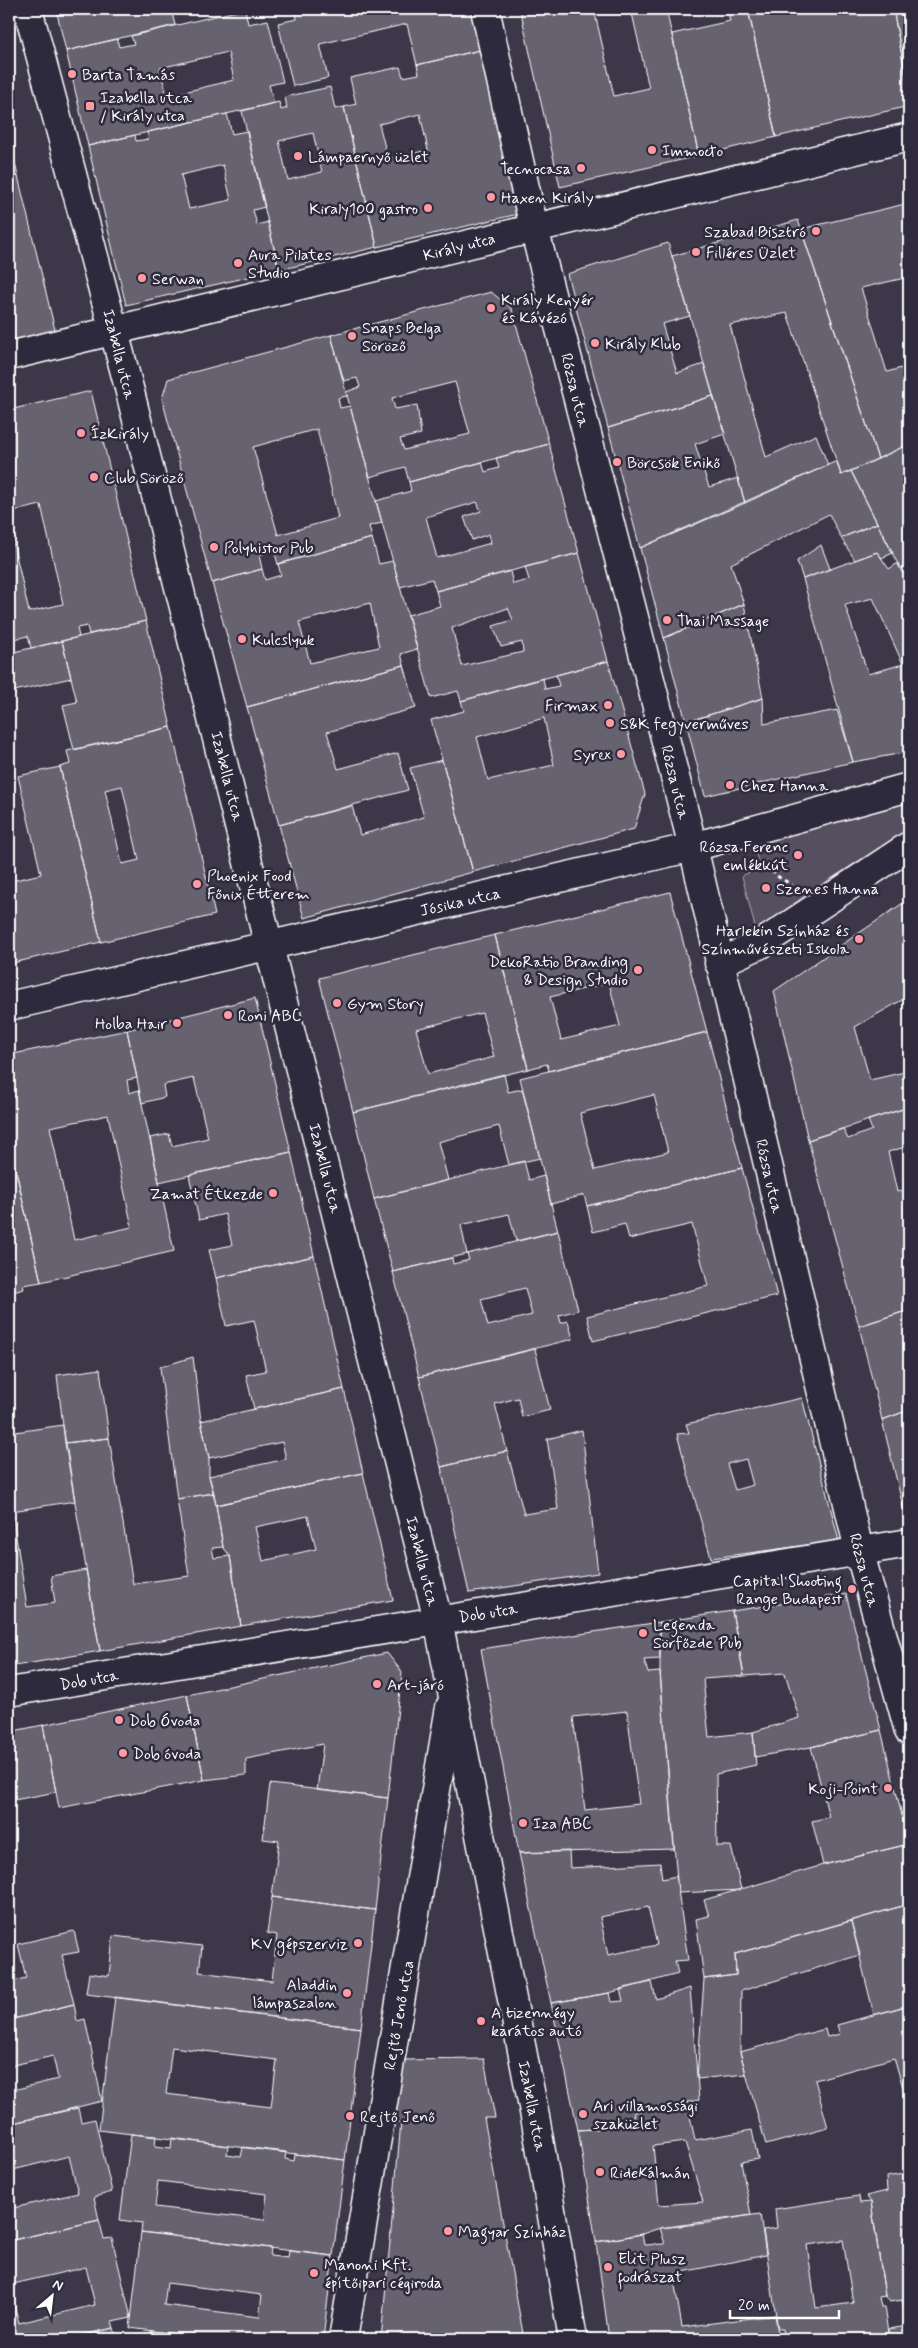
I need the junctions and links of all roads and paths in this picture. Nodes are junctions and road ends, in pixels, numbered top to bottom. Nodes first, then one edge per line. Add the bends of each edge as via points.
1 (28, 9) edge
2 (484, 9) edge
3 (909, 137) edge
4 (534, 228) junction
5 (115, 331) junction
6 (9, 356) edge
7 (909, 787) edge
8 (909, 846) edge
9 (693, 847) junction
10 (756, 865) dead end
11 (822, 904) junction
12 (270, 944) junction
13 (719, 963) junction
14 (9, 1006) edge
15 (909, 1543) edge
16 (859, 1550) junction
17 (438, 1620) junction
18 (452, 1690) junction
19 (9, 1692) edge
20 (909, 1731) edge
21 (344, 2339) edge
22 (573, 2339) edge

1 - 5 street, Izabella utca
2 - 4 street, Rózsa utca
3 - 4 street, Király utca
4 - 5 street, Király utca
4 - 9 street, Rózsa utca
5 - 6 street, Király utca
5 - 12 street, Izabella utca
7 - 9 street, Jósika utca
8 - 11 street
9 - 12 street, Jósika utca
9 - 13 street, Rózsa utca
10 - 11 path via 772,868 777,876 797,887 810,886
11 - 13 street via 761,944
12 - 14 street, Jósika utca
12 - 17 street, Izabella utca
13 - 16 street, Rózsa utca
15 - 16 street, Dob utca
16 - 17 street, Dob utca
16 - 20 street, Rózsa utca
17 - 18 street, Izabella utca
17 - 19 street, Dob utca
18 - 21 street, Rejtő Jenő utca
18 - 22 street, Izabella utca via 536,2122

